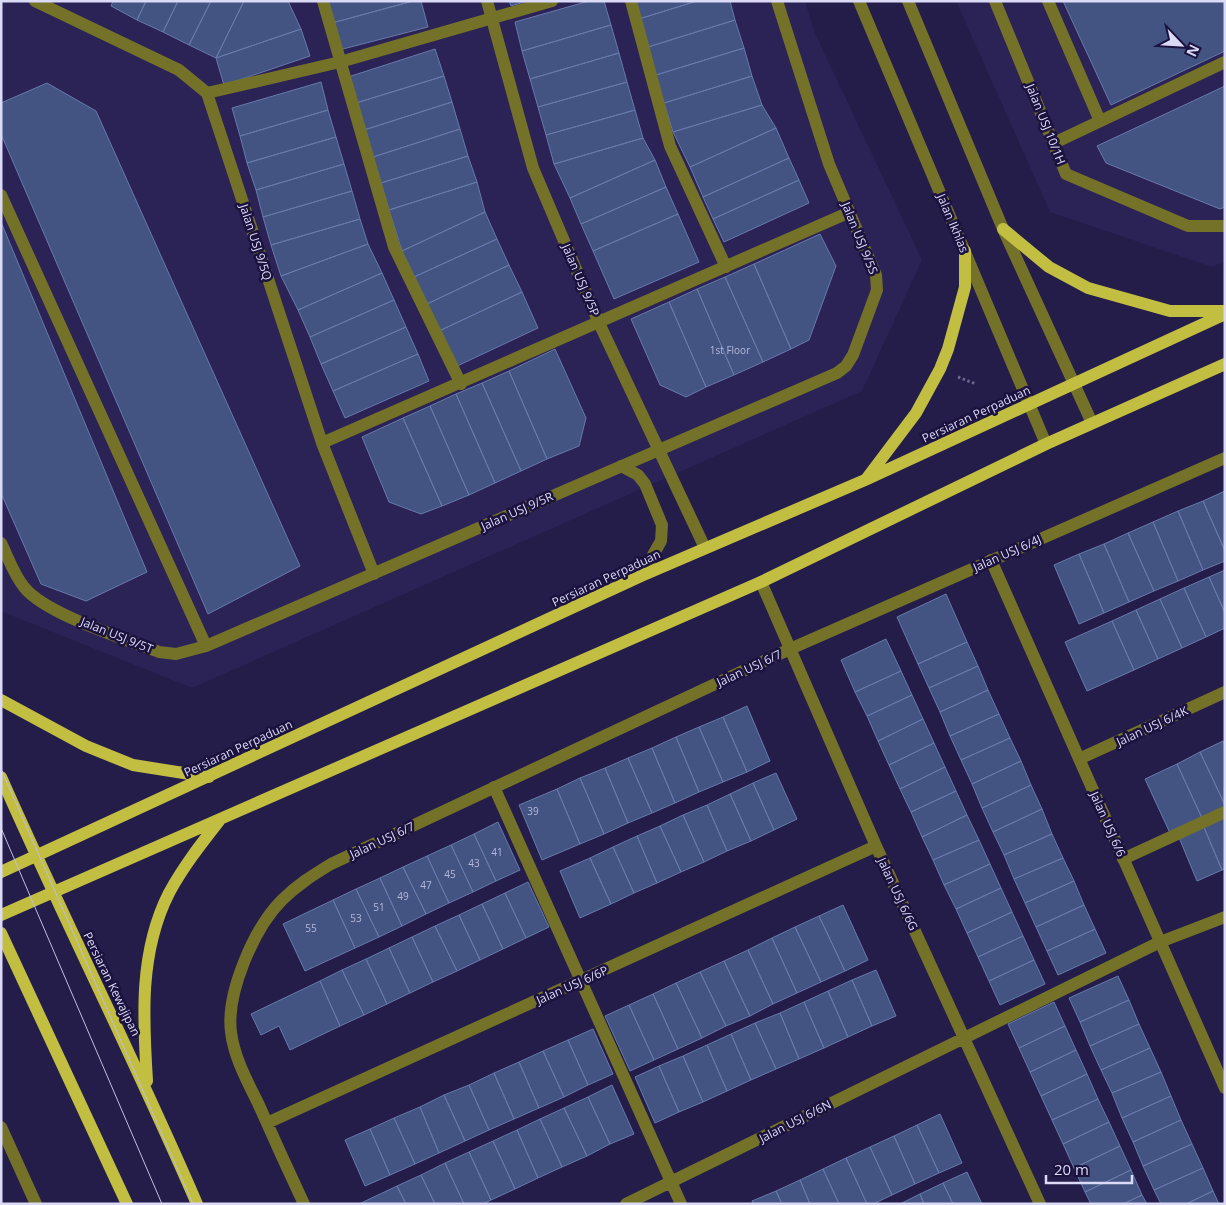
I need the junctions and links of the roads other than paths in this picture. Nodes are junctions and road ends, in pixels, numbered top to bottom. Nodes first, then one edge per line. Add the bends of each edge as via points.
1 (35, 1) edge
2 (323, 1) edge
3 (486, 1) edge
4 (552, 1) edge
5 (631, 1) edge
6 (777, 1) edge
7 (859, 1) edge
8 (908, 1) edge
9 (995, 1) edge
10 (1048, 1) edge
11 (492, 20) junction
12 (340, 62) junction
13 (1225, 62) edge
14 (207, 93) junction
15 (1100, 121) junction
16 (1054, 143) junction
17 (1, 195) edge
18 (850, 212) junction
19 (1225, 226) edge
20 (1004, 229) junction
21 (965, 251) junction
22 (726, 267) junction
23 (1225, 313) edge
24 (600, 323) junction
25 (1225, 364) edge
26 (1073, 383) junction
27 (461, 384) junction
28 (1028, 406) junction
29 (1092, 423) junction
30 (322, 443) junction
31 (1046, 444) junction
32 (660, 449) junction
33 (1225, 458) edge
34 (621, 466) junction
35 (866, 480) junction
36 (1, 543) edge
37 (705, 548) junction
38 (991, 560) junction
39 (374, 574) junction
40 (641, 576) junction
41 (761, 582) junction
42 (206, 646) junction
43 (790, 650) junction
44 (1225, 692) edge
45 (1, 700) edge
46 (1079, 759) junction
47 (1, 777) edge
48 (209, 777) junction
49 (494, 787) junction
50 (1225, 812) edge
51 (221, 819) junction
52 (876, 846) junction
53 (36, 856) junction
54 (1123, 858) junction
55 (1, 872) edge
56 (53, 893) junction
57 (1, 915) edge
58 (1225, 916) edge
59 (1, 933) edge
60 (1160, 942) junction
61 (581, 980) junction
62 (964, 1037) junction
63 (1225, 1088) edge
64 (148, 1090) junction
65 (267, 1123) junction
66 (1, 1127) edge
67 (672, 1183) junction
68 (36, 1204) edge
69 (127, 1204) edge
70 (197, 1204) edge
71 (304, 1204) edge
72 (626, 1204) edge
73 (681, 1204) edge
74 (1040, 1204) edge

1 - 14 street via 179,70
2 - 12 street
3 - 11 street, Jalan USJ 9/5P
4 - 11 street
5 - 22 street via 670,146
6 - 18 street, Jalan USJ 9/5S via 829,164
7 - 21 street, Jalan Ikhlas
8 - 20 street
9 - 16 street, Jalan USJ 10/1H
10 - 15 street
11 - 12 street
11 - 24 street, Jalan USJ 9/5P via 532,168
12 - 14 street
12 - 27 street via 394,247
13 - 15 street
14 - 30 street, Jalan USJ 9/5Q
15 - 16 street
16 - 19 street, Jalan USJ 10/1H via 1066,174 1188,226
17 - 42 street
18 - 22 street
18 - 32 street, Jalan USJ 9/5S via 872,262 877,290 854,356 846,366 837,373
20 - 23 main road via 1049,267 1088,288 1170,312
20 - 26 street
21 - 28 street, Jalan Ikhlas
21 - 35 main road via 965,287 940,369 916,413
22 - 24 street
23 - 26 main road, Persiaran Perpaduan
24 - 27 street
24 - 32 street, Jalan USJ 9/5P
25 - 29 main road
26 - 28 main road, Persiaran Perpaduan
26 - 29 street
27 - 30 street
28 - 31 street, Jalan Ikhlas
28 - 35 main road, Persiaran Perpaduan
29 - 31 main road
30 - 39 street, Jalan USJ 9/5Q
31 - 41 main road
32 - 34 street, Jalan USJ 9/5R
32 - 37 street, Jalan USJ 9/5P
33 - 38 street, Jalan USJ 6/4J
34 - 39 street, Jalan USJ 9/5R
34 - 40 street via 638,475 645,484 662,526 661,541
35 - 37 main road, Persiaran Perpaduan
36 - 42 street, Jalan USJ 9/5T via 23,586 36,600 55,611 159,652 176,654
37 - 40 main road, Persiaran Perpaduan
38 - 43 street, Jalan USJ 6/4J
38 - 46 street, Jalan USJ 6/6
39 - 42 street, Jalan USJ 9/5T
40 - 48 main road, Persiaran Perpaduan
41 - 43 street, Jalan USJ 6/6G
41 - 51 main road
43 - 49 street, Jalan USJ 6/7
43 - 52 street, Jalan USJ 6/6G
44 - 46 street, Jalan USJ 6/4K
45 - 48 main road via 86,746 133,765
46 - 54 street, Jalan USJ 6/6
47 - 53 main road, Persiaran Kewajipan
48 - 53 main road, Persiaran Perpaduan
49 - 61 street
49 - 65 street, Jalan USJ 6/7 via 303,880 280,901 259,931 244,964 233,1002 231,1032 239,1062
50 - 54 street
51 - 56 main road
51 - 64 main road via 192,856 169,894 154,935 144,982 143,1024
52 - 61 street, Jalan USJ 6/6P
52 - 62 street, Jalan USJ 6/6G
53 - 55 main road, Persiaran Perpaduan
53 - 56 main road, Persiaran Kewajipan
54 - 60 street, Jalan USJ 6/6
56 - 57 main road
56 - 64 main road, Persiaran Kewajipan
58 - 60 street, Jalan USJ 6/6N
59 - 69 main road
60 - 62 street, Jalan USJ 6/6N
60 - 63 street, Jalan USJ 6/6
61 - 65 street, Jalan USJ 6/6P
61 - 67 street
62 - 67 street, Jalan USJ 6/6N
62 - 74 street, Jalan USJ 6/6G
64 - 70 main road, Persiaran Kewajipan
65 - 71 street, Jalan USJ 6/7
66 - 68 street
67 - 72 street, Jalan USJ 6/6N
67 - 73 street

